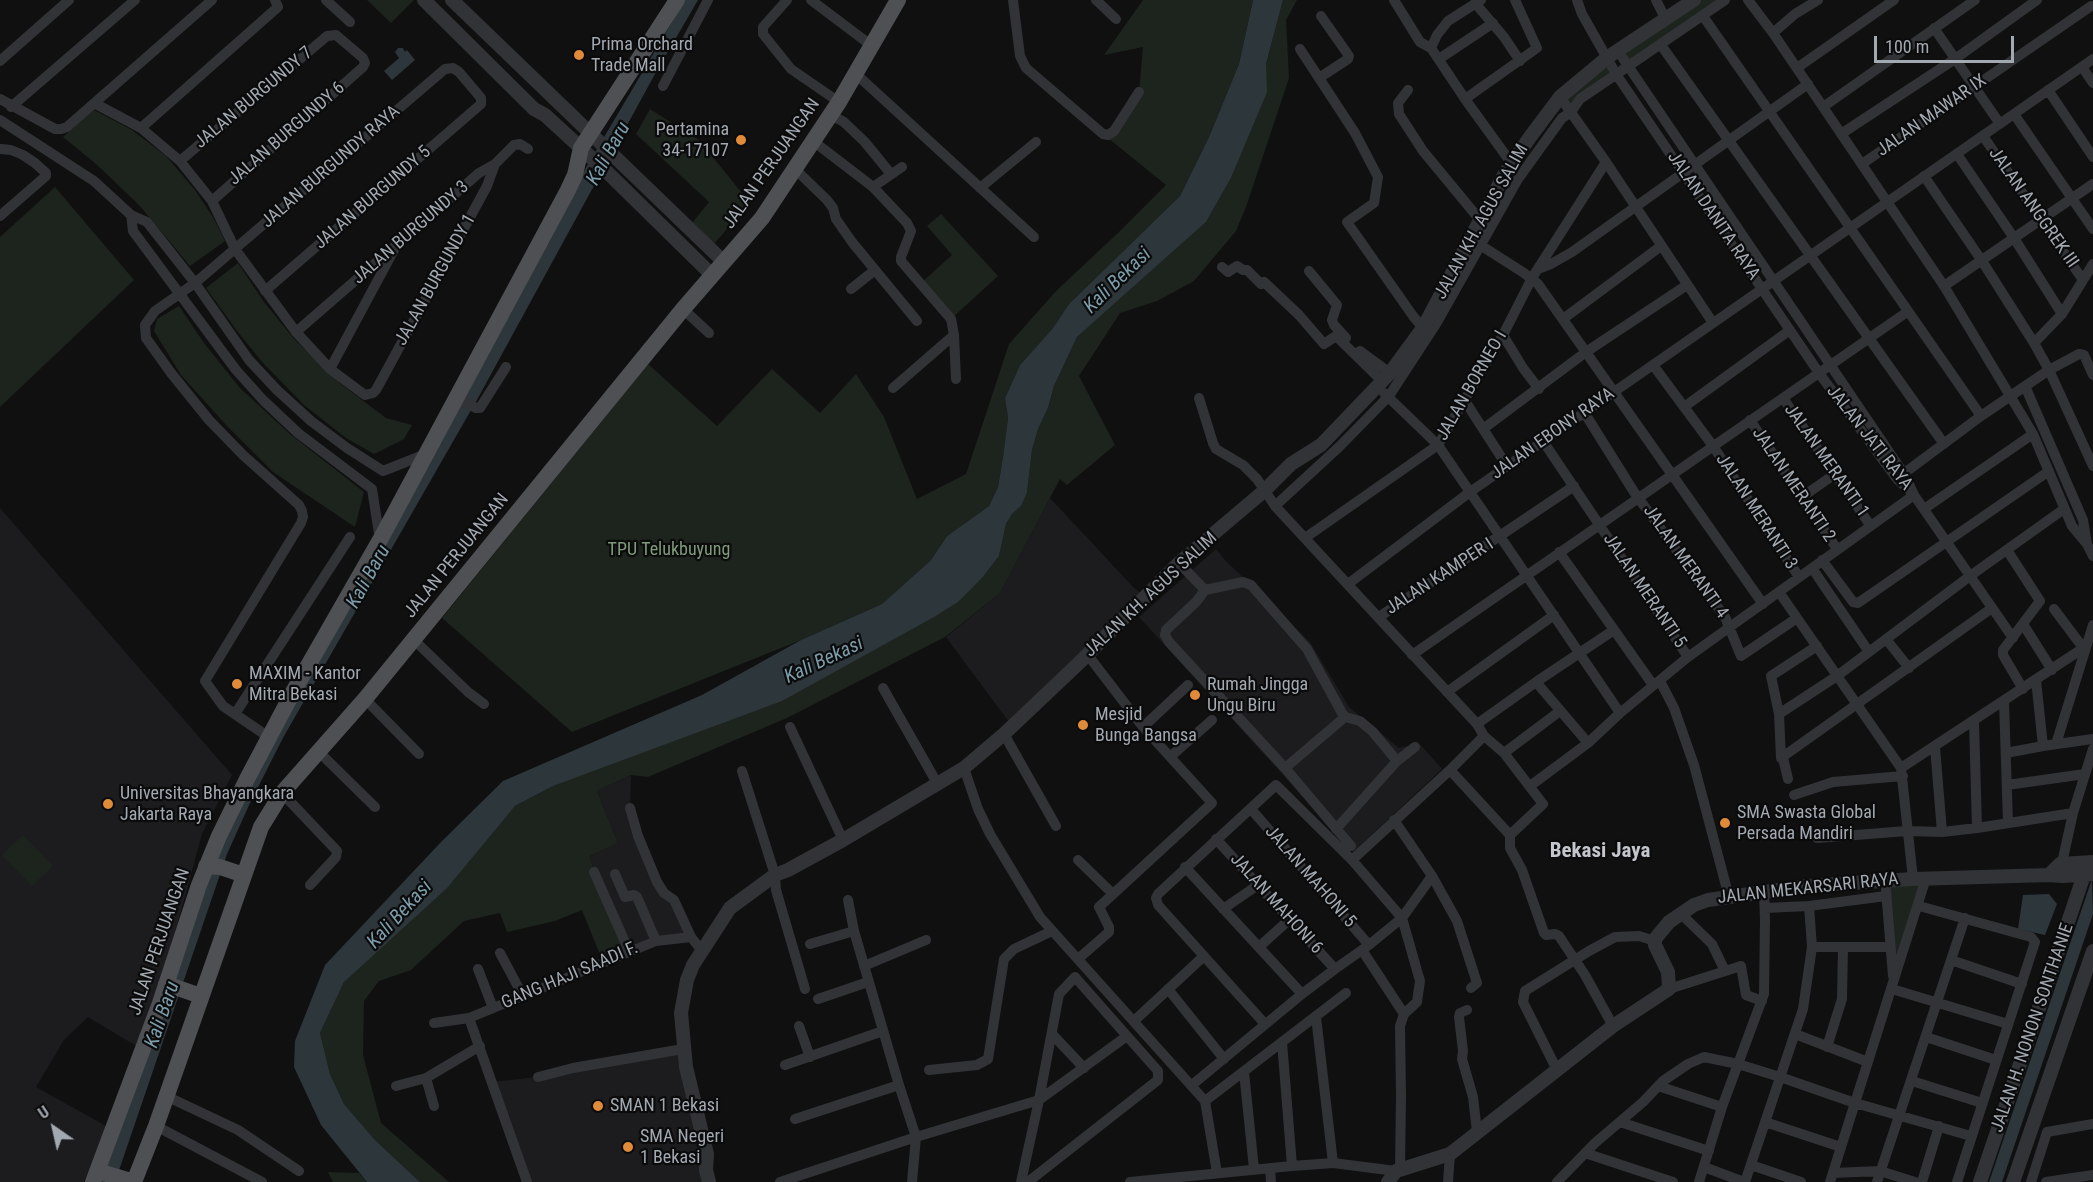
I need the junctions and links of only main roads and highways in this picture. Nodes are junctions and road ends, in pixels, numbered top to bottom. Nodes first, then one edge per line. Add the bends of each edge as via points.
1 (677, 0) edge
2 (894, 1) edge
3 (208, 866) junction
4 (236, 873) junction
5 (167, 984) junction
6 (199, 996) junction
7 (97, 1175) edge
8 (131, 1181) edge

1 - 3 main road, JALAN PERJUANGAN via 590,146 458,398 293,692 247,779
2 - 4 main road, JALAN PERJUANGAN via 856,74 762,218 682,309 365,699 282,793
3 - 4 main road
3 - 5 main road, JALAN PERJUANGAN
4 - 6 main road, JALAN PERJUANGAN
5 - 6 main road
5 - 7 main road, JALAN PERJUANGAN
6 - 8 main road, JALAN PERJUANGAN via 156,1126
7 - 8 main road

